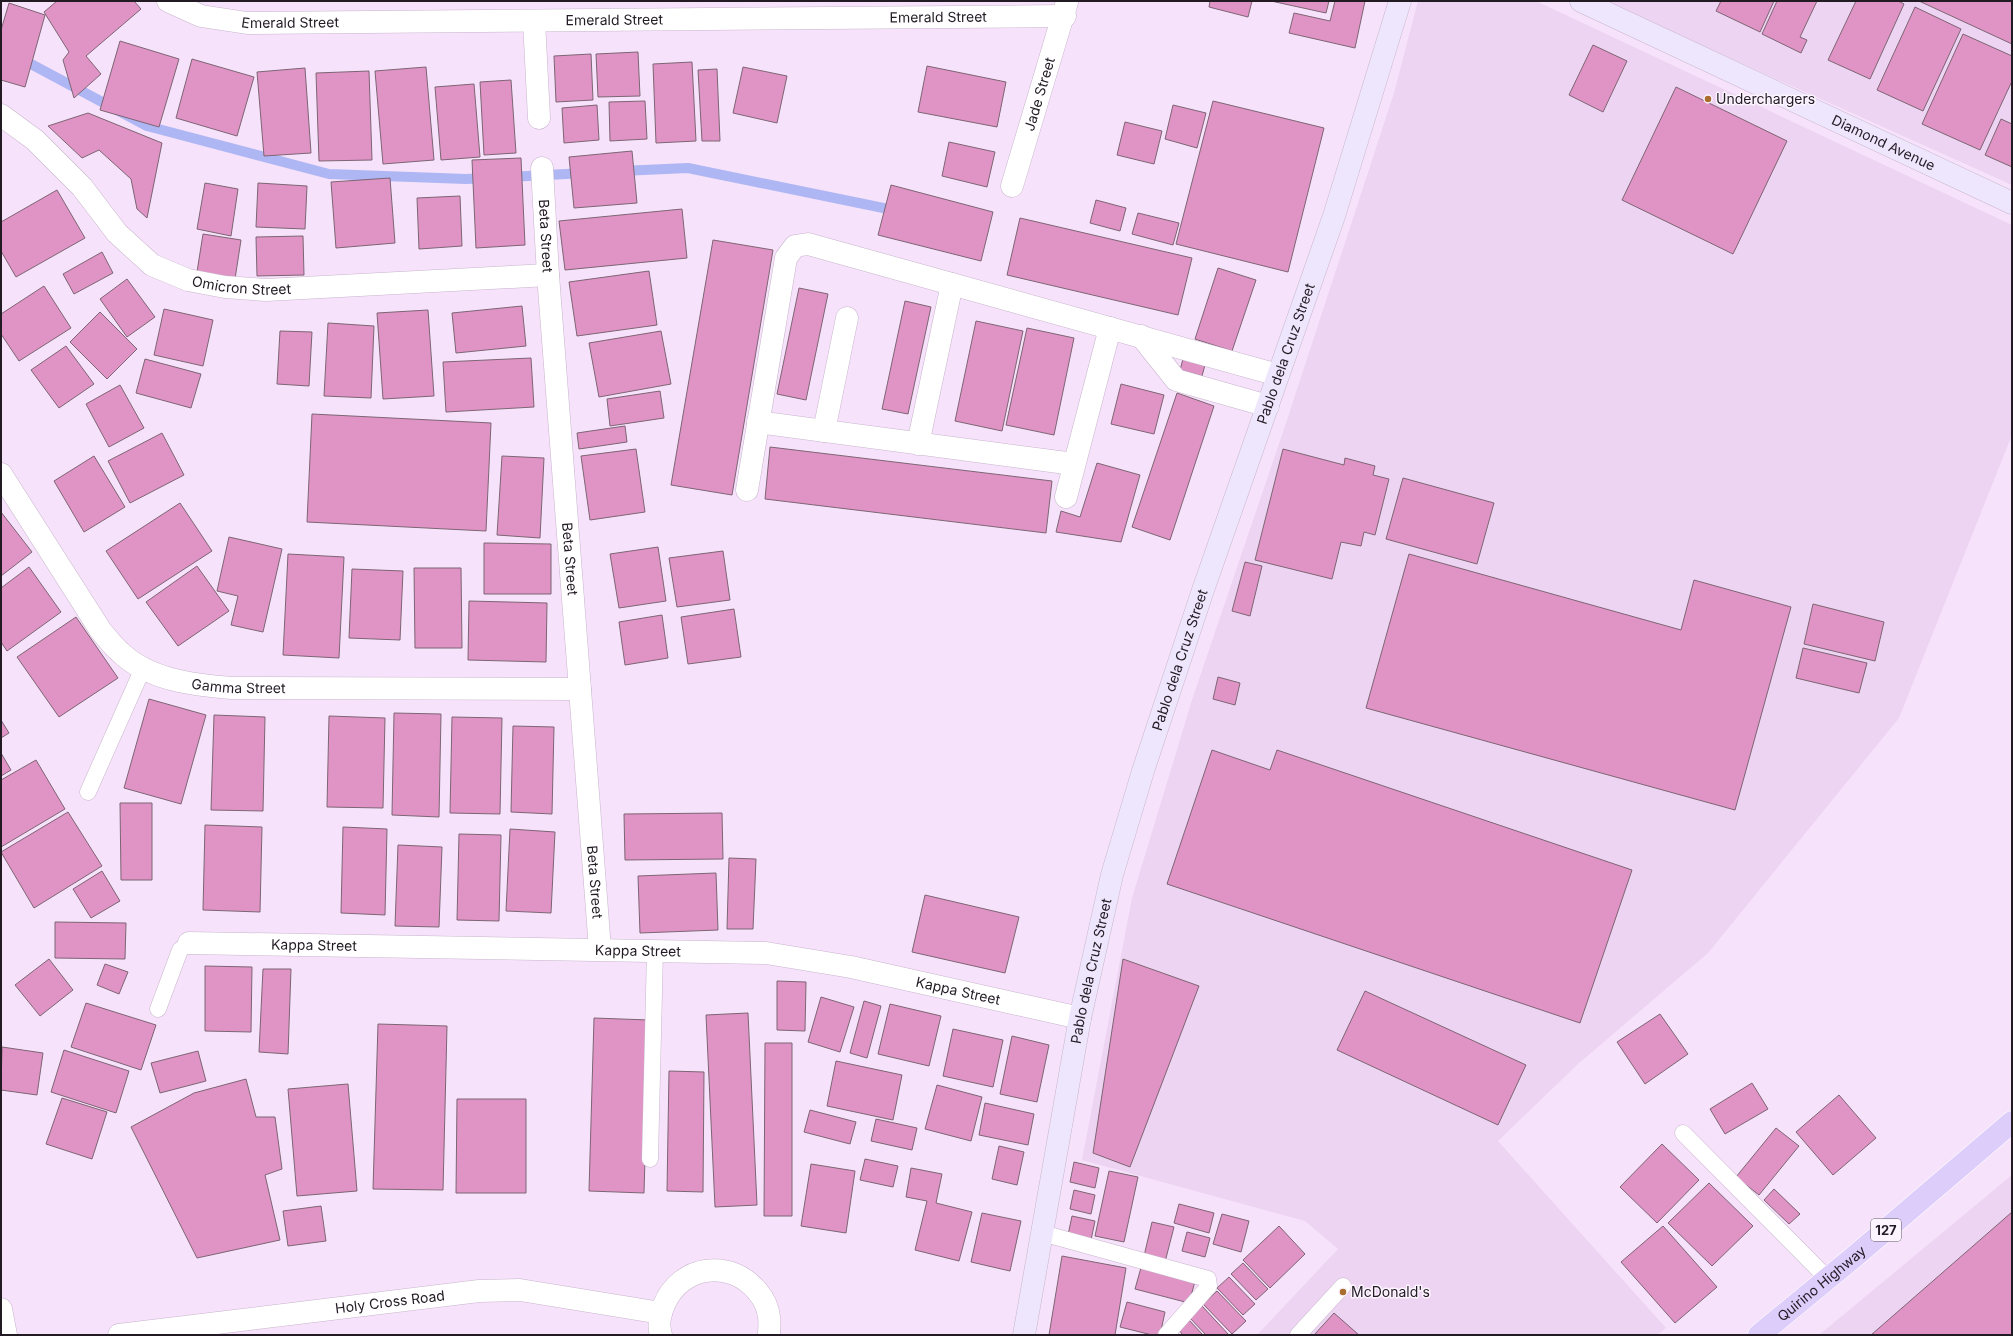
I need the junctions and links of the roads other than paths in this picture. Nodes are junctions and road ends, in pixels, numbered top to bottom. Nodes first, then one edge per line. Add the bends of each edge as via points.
1 (168, 1) edge
2 (1400, 1) edge
3 (1581, 1) edge
4 (1066, 8) edge
5 (534, 20) junction
6 (1, 115) edge
7 (539, 118) dead end
8 (542, 168) dead end
9 (1012, 186) dead end
10 (2012, 203) edge
11 (548, 275) junction
12 (952, 284) junction
13 (847, 318) dead end
14 (1110, 328) junction
15 (1141, 336) junction
16 (1278, 375) junction
17 (1268, 406) junction
18 (758, 422) junction
19 (824, 431) junction
20 (918, 444) junction
21 (1074, 464) junction
22 (1, 474) edge
23 (746, 490) dead end
24 (1066, 497) dead end
25 (143, 668) junction
26 (580, 690) junction
27 (88, 792) dead end
28 (189, 943) joint
29 (600, 949) junction
30 (654, 950) junction
31 (158, 1010) dead end
32 (1080, 1018) junction
33 (2012, 1122) edge
34 (1682, 1133) dead end
35 (650, 1158) dead end
36 (1042, 1234) junction
37 (1828, 1279) junction
38 (1343, 1286) dead end
39 (1, 1309) edge
40 (660, 1313) junction
41 (6, 1335) edge
42 (119, 1335) edge
43 (661, 1335) edge
44 (768, 1335) edge
45 (1024, 1335) edge
46 (1166, 1335) edge
47 (1298, 1335) edge
48 (1758, 1335) edge

1 - 5 street, Emerald Street via 201,16 247,23
2 - 16 street, Pablo dela Cruz Street via 1334,216
3 - 10 street, Diamond Avenue
4 - 5 street, Emerald Street
4 - 9 street, Jade Street
5 - 7 street
6 - 11 street, Omicron Street via 36,140 82,187 117,233 152,265 188,280 225,287 266,290
8 - 11 street, Beta Street
11 - 26 street, Beta Street
12 - 14 street
12 - 18 street via 808,244 795,246 786,258
12 - 20 street
13 - 19 street
14 - 15 street
14 - 21 street
15 - 16 street
15 - 17 street via 1176,380
16 - 17 street, Pablo dela Cruz Street
17 - 32 street, Pablo dela Cruz Street via 1140,778 1112,875
18 - 19 street
18 - 23 street
19 - 20 street
20 - 21 street
21 - 24 street
22 - 25 street, Gamma Street via 102,631 120,652
25 - 26 street, Gamma Street via 197,686 232,688
25 - 27 lane
26 - 29 street, Beta Street
28 - 29 street, Kappa Street
28 - 31 lane via 180,950
29 - 30 street, Kappa Street
30 - 32 street, Kappa Street via 766,953 807,959
30 - 35 lane
32 - 36 street, Pablo dela Cruz Street
33 - 37 main road, Quirino Highway / 127
34 - 37 lane
36 - 45 street, Pablo dela Cruz Street
36 - 46 lane via 1208,1280 1209,1286
37 - 48 main road, Quirino Highway / 127
38 - 47 lane
39 - 41 street
40 - 42 street, Holy Cross Road via 520,1290 479,1291
40 - 43 street
40 - 44 street via 668,1295 680,1281 697,1272 716,1270 735,1274 751,1284 763,1298 769,1316

